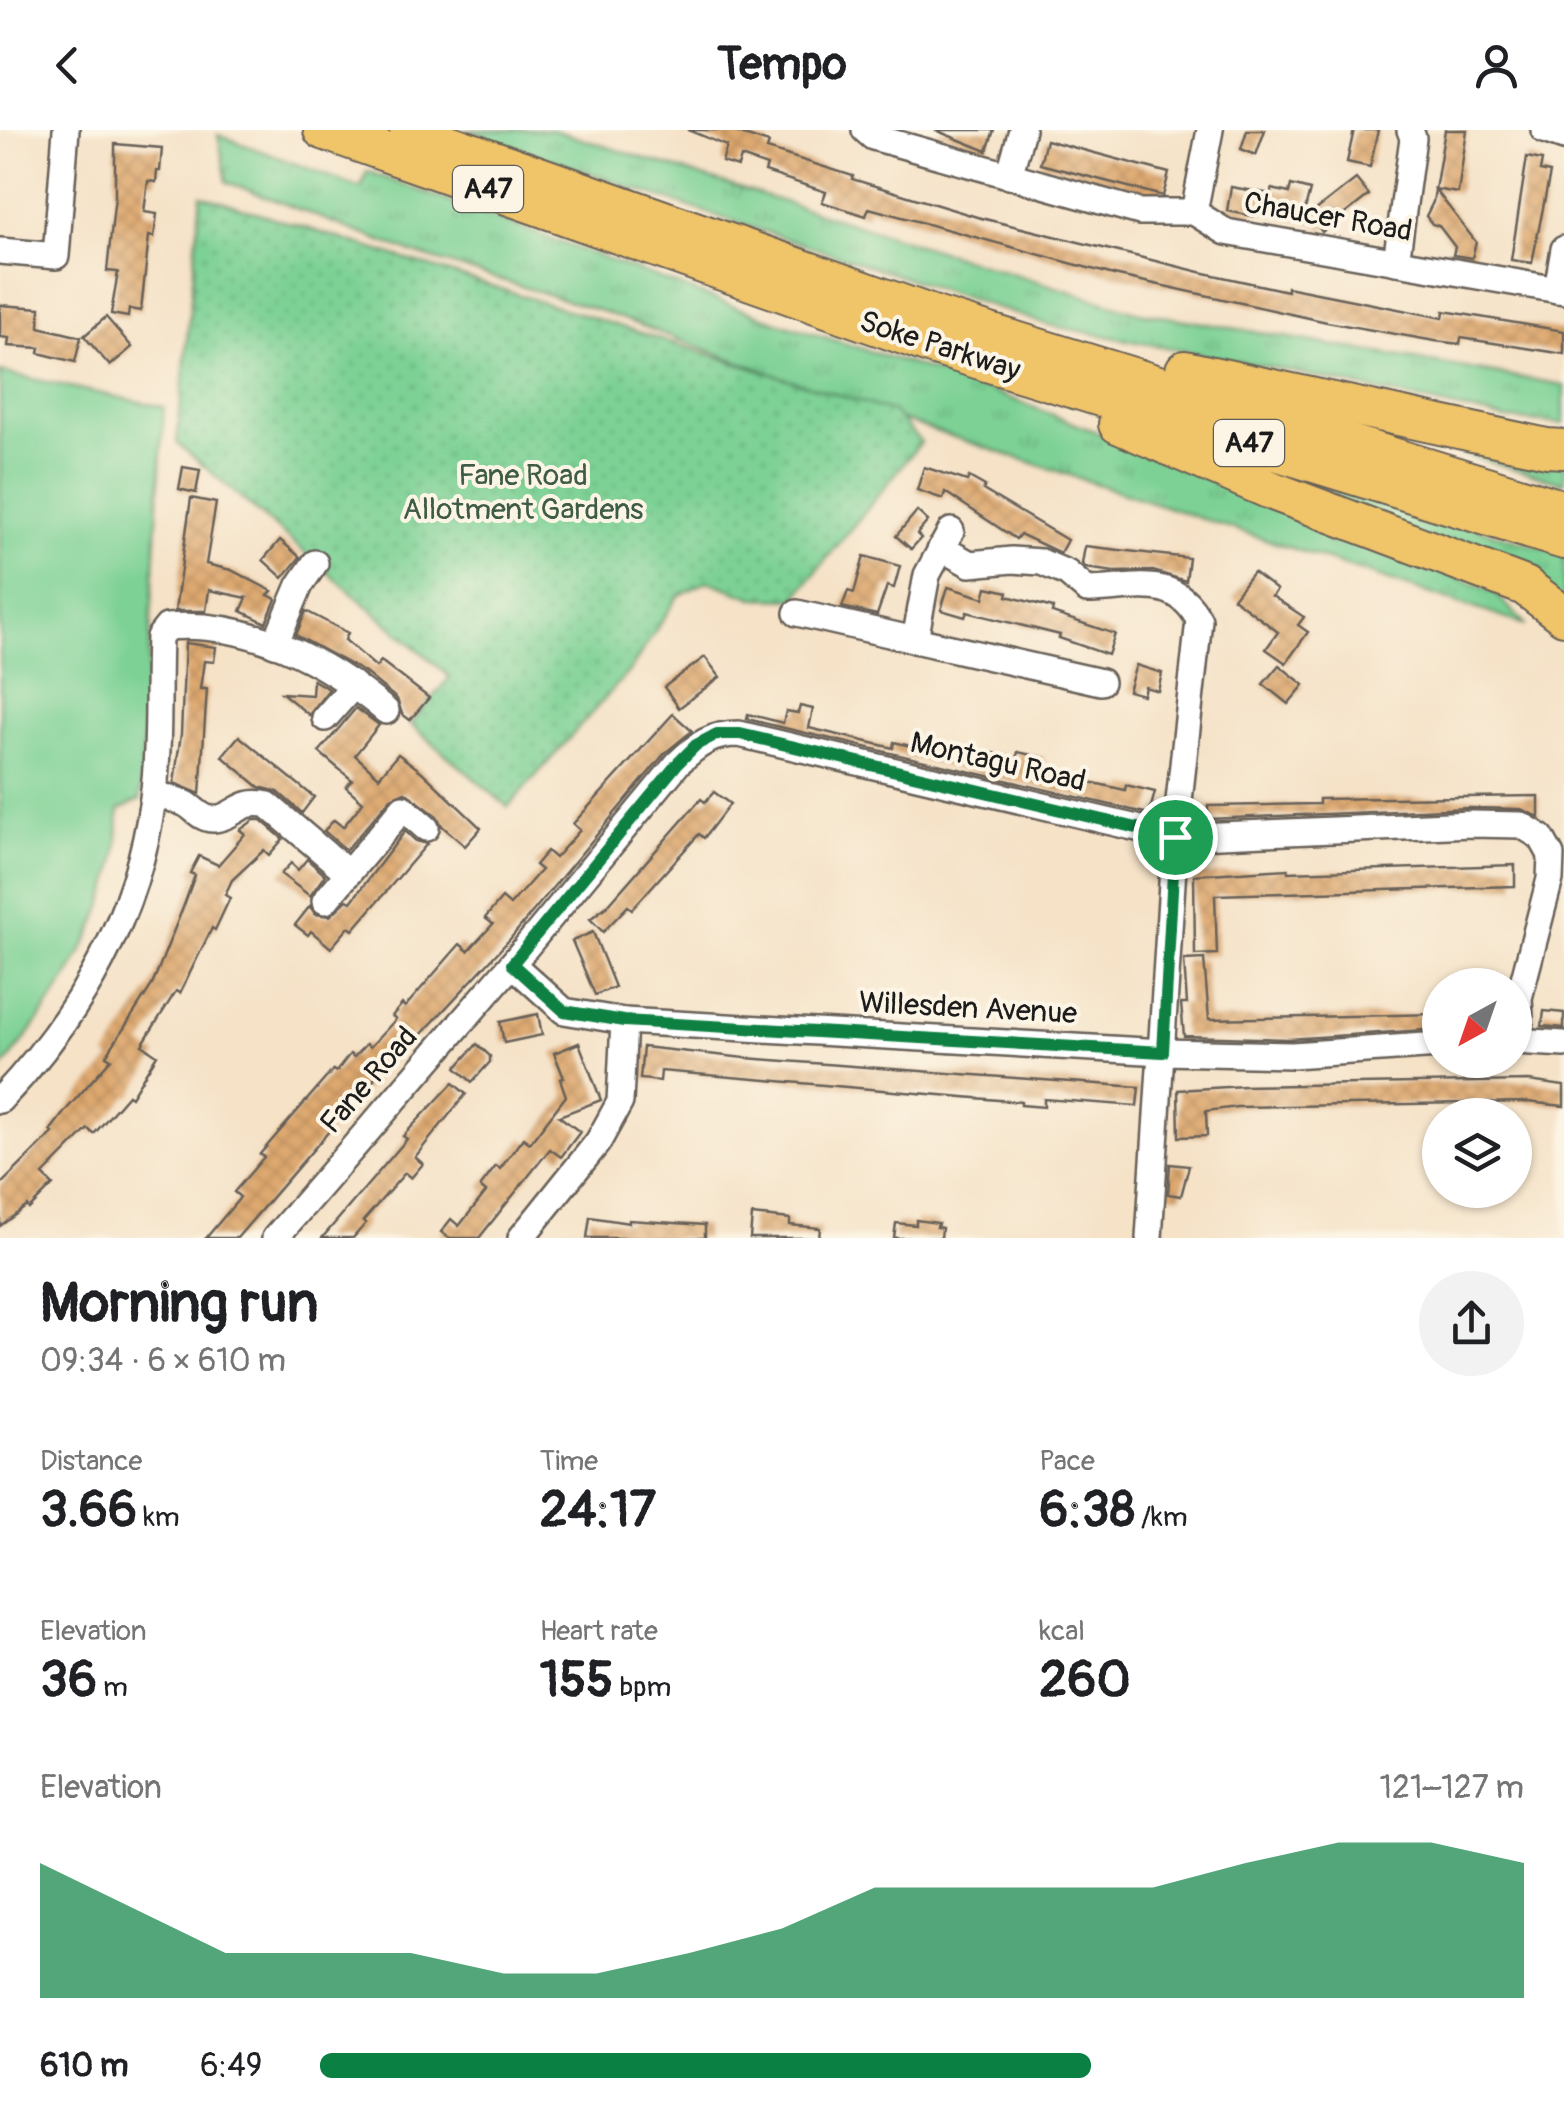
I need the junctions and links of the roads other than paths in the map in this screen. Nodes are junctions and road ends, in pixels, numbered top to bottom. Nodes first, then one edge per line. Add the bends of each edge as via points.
1 (66, 130) edge
2 (322, 130) edge
3 (410, 130) edge
4 (864, 130) edge
5 (1022, 130) edge
6 (1210, 130) edge
7 (1410, 130) edge
8 (1544, 130) edge
9 (1564, 137) edge
10 (1008, 176) junction
11 (1194, 212) junction
12 (1564, 249) edge
13 (0, 251) edge
14 (1396, 262) junction
15 (1560, 291) edge
16 (936, 331) junction
17 (1564, 449) edge
18 (1564, 510) edge
19 (1564, 540) edge
20 (316, 563) dead end
21 (797, 613) dead end
22 (1564, 616) edge
23 (915, 640) junction
24 (275, 644) junction
25 (1100, 682) dead end
26 (354, 684) junction
27 (386, 711) dead end
28 (325, 718) dead end
29 (154, 794) junction
30 (426, 828) dead end
31 (1175, 837) junction
32 (348, 873) junction
33 (325, 900) dead end
34 (512, 964) junction
35 (1527, 968) edge
36 (624, 1021) junction
37 (1532, 1041) edge
38 (1564, 1044) edge
39 (1422, 1046) edge
40 (1163, 1052) junction
41 (0, 1100) edge
42 (275, 1238) edge
43 (521, 1238) edge
44 (1149, 1238) edge

1 - 13 street via 56,256
2 - 16 highway, Soke Parkway / A47
3 - 16 highway, Soke Parkway / A47
4 - 10 street, Chaucer Road
5 - 10 street
6 - 11 street
7 - 14 street
8 - 9 street
10 - 11 street, Chaucer Road via 1140,212
11 - 14 street, Chaucer Road via 1226,232
12 - 15 street, Chaucer Road
14 - 15 street, Chaucer Road
16 - 17 highway, A47
16 - 18 highway, Soke Parkway / A47
16 - 19 highway, Soke Parkway / A47
16 - 22 highway, A47 via 1273,491 1525,586
20 - 24 street
21 - 23 street
23 - 25 street
23 - 31 street via 928,576 946,540 970,564 1041,562 1087,590 1167,587 1189,600 1199,620
24 - 26 street
24 - 29 street via 236,630 190,625 167,627 158,637
26 - 27 street
26 - 28 street
29 - 32 street via 184,802 207,819 244,804 268,805
29 - 41 street via 140,863 106,953 37,1062
30 - 32 street via 403,808
31 - 34 street, Montagu Road via 740,734 717,734 678,763
31 - 35 street, Montagu Road via 1521,826 1541,836 1550,855
31 - 40 street
32 - 33 street
34 - 36 street, Willesden Avenue via 564,1011
34 - 42 street, Fane Road
36 - 40 street, Willesden Avenue
36 - 43 street via 620,1102 598,1142
37 - 38 street
39 - 40 street, Willesden Avenue via 1292,1055
40 - 44 street

